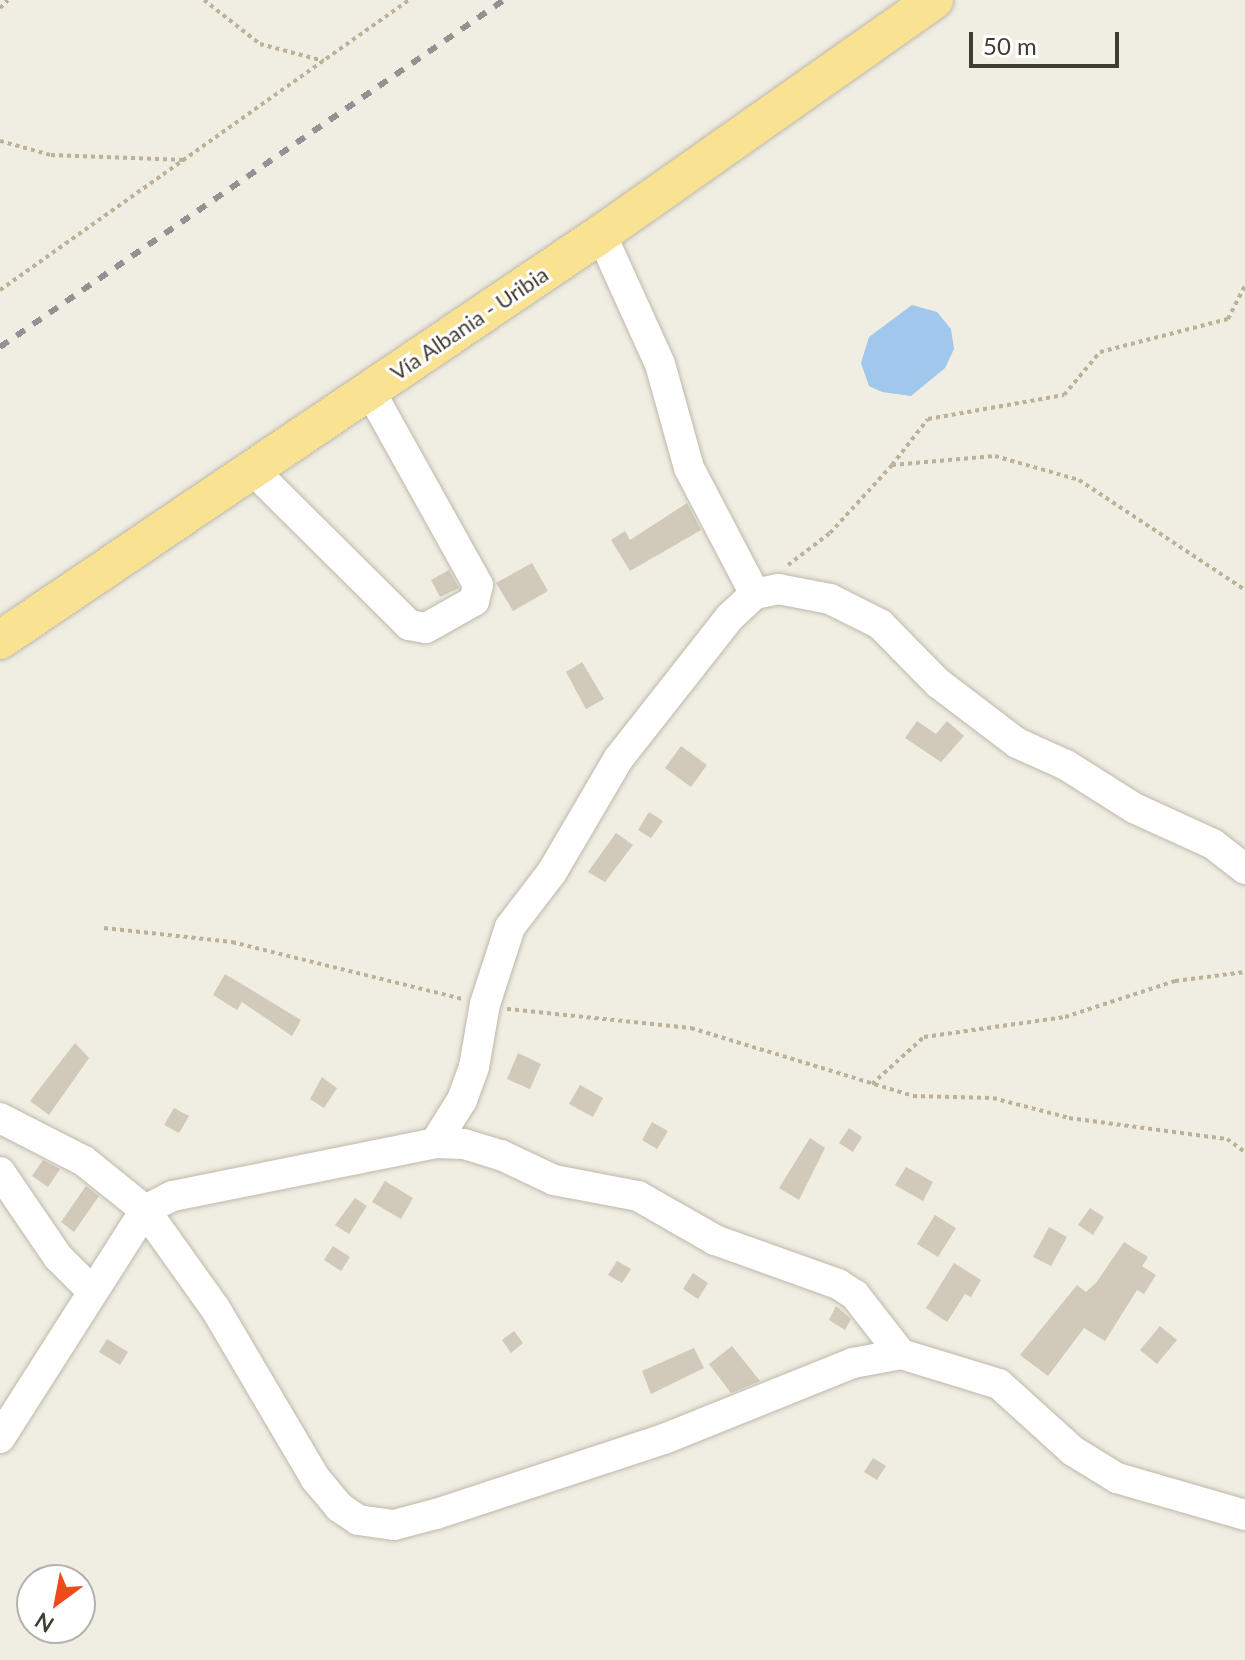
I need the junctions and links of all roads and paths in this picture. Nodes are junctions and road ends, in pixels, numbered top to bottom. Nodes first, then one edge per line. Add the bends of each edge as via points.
1 (8, 0) edge
2 (204, 0) edge
3 (409, 0) edge
4 (934, 0) edge
5 (0, 8) edge
6 (324, 61) junction
7 (0, 141) edge
8 (187, 160) junction
9 (601, 234) junction
10 (1245, 286) edge
11 (0, 290) edge
12 (370, 391) junction
13 (892, 465) junction
14 (251, 468) junction
15 (1245, 590) edge
16 (767, 592) junction
17 (0, 640) edge
18 (1245, 869) edge
19 (104, 928) dead end
20 (1245, 972) edge
21 (485, 1004) junction
22 (872, 1084) junction
23 (0, 1118) edge
24 (435, 1143) junction
25 (1245, 1152) edge
26 (0, 1172) edge
27 (145, 1210) junction
28 (93, 1292) junction
29 (901, 1354) junction
30 (0, 1438) edge
31 (1245, 1515) edge

1 - 5 path
2 - 6 path via 260,44
3 - 6 path
4 - 9 main road, Vía Albania - Uribia
6 - 8 path
7 - 8 path via 51,155
8 - 11 path
9 - 12 main road, Vía Albania - Uribia
9 - 16 street via 660,364 689,468
10 - 13 path via 1228,319 1100,352 1064,395 928,419
12 - 14 main road, Vía Albania - Uribia
12 - 14 street via 478,585 474,601 426,628 409,625
13 - 15 path via 995,456 1079,480
13 - 16 path
14 - 17 main road, Vía Albania - Uribia
16 - 18 street via 830,599 880,624 972,712 1017,743 1066,765 1134,808 1213,844
16 - 21 street via 730,617 619,758 552,872 510,927
19 - 21 path via 232,942
20 - 22 path via 1175,981 1065,1017 924,1037
21 - 22 path via 691,1028
21 - 24 street via 466,1089
22 - 25 path via 913,1096 993,1098 1069,1118 1227,1139
23 - 27 street via 84,1161
24 - 27 street via 173,1196
24 - 29 street via 464,1144 554,1180 638,1196 715,1240 838,1284 855,1295
26 - 28 street via 58,1257
27 - 28 street
27 - 29 street via 215,1308 315,1478 358,1520 394,1525 436,1514 664,1439 853,1363
28 - 30 street
29 - 31 street via 999,1384 1073,1451 1117,1478

